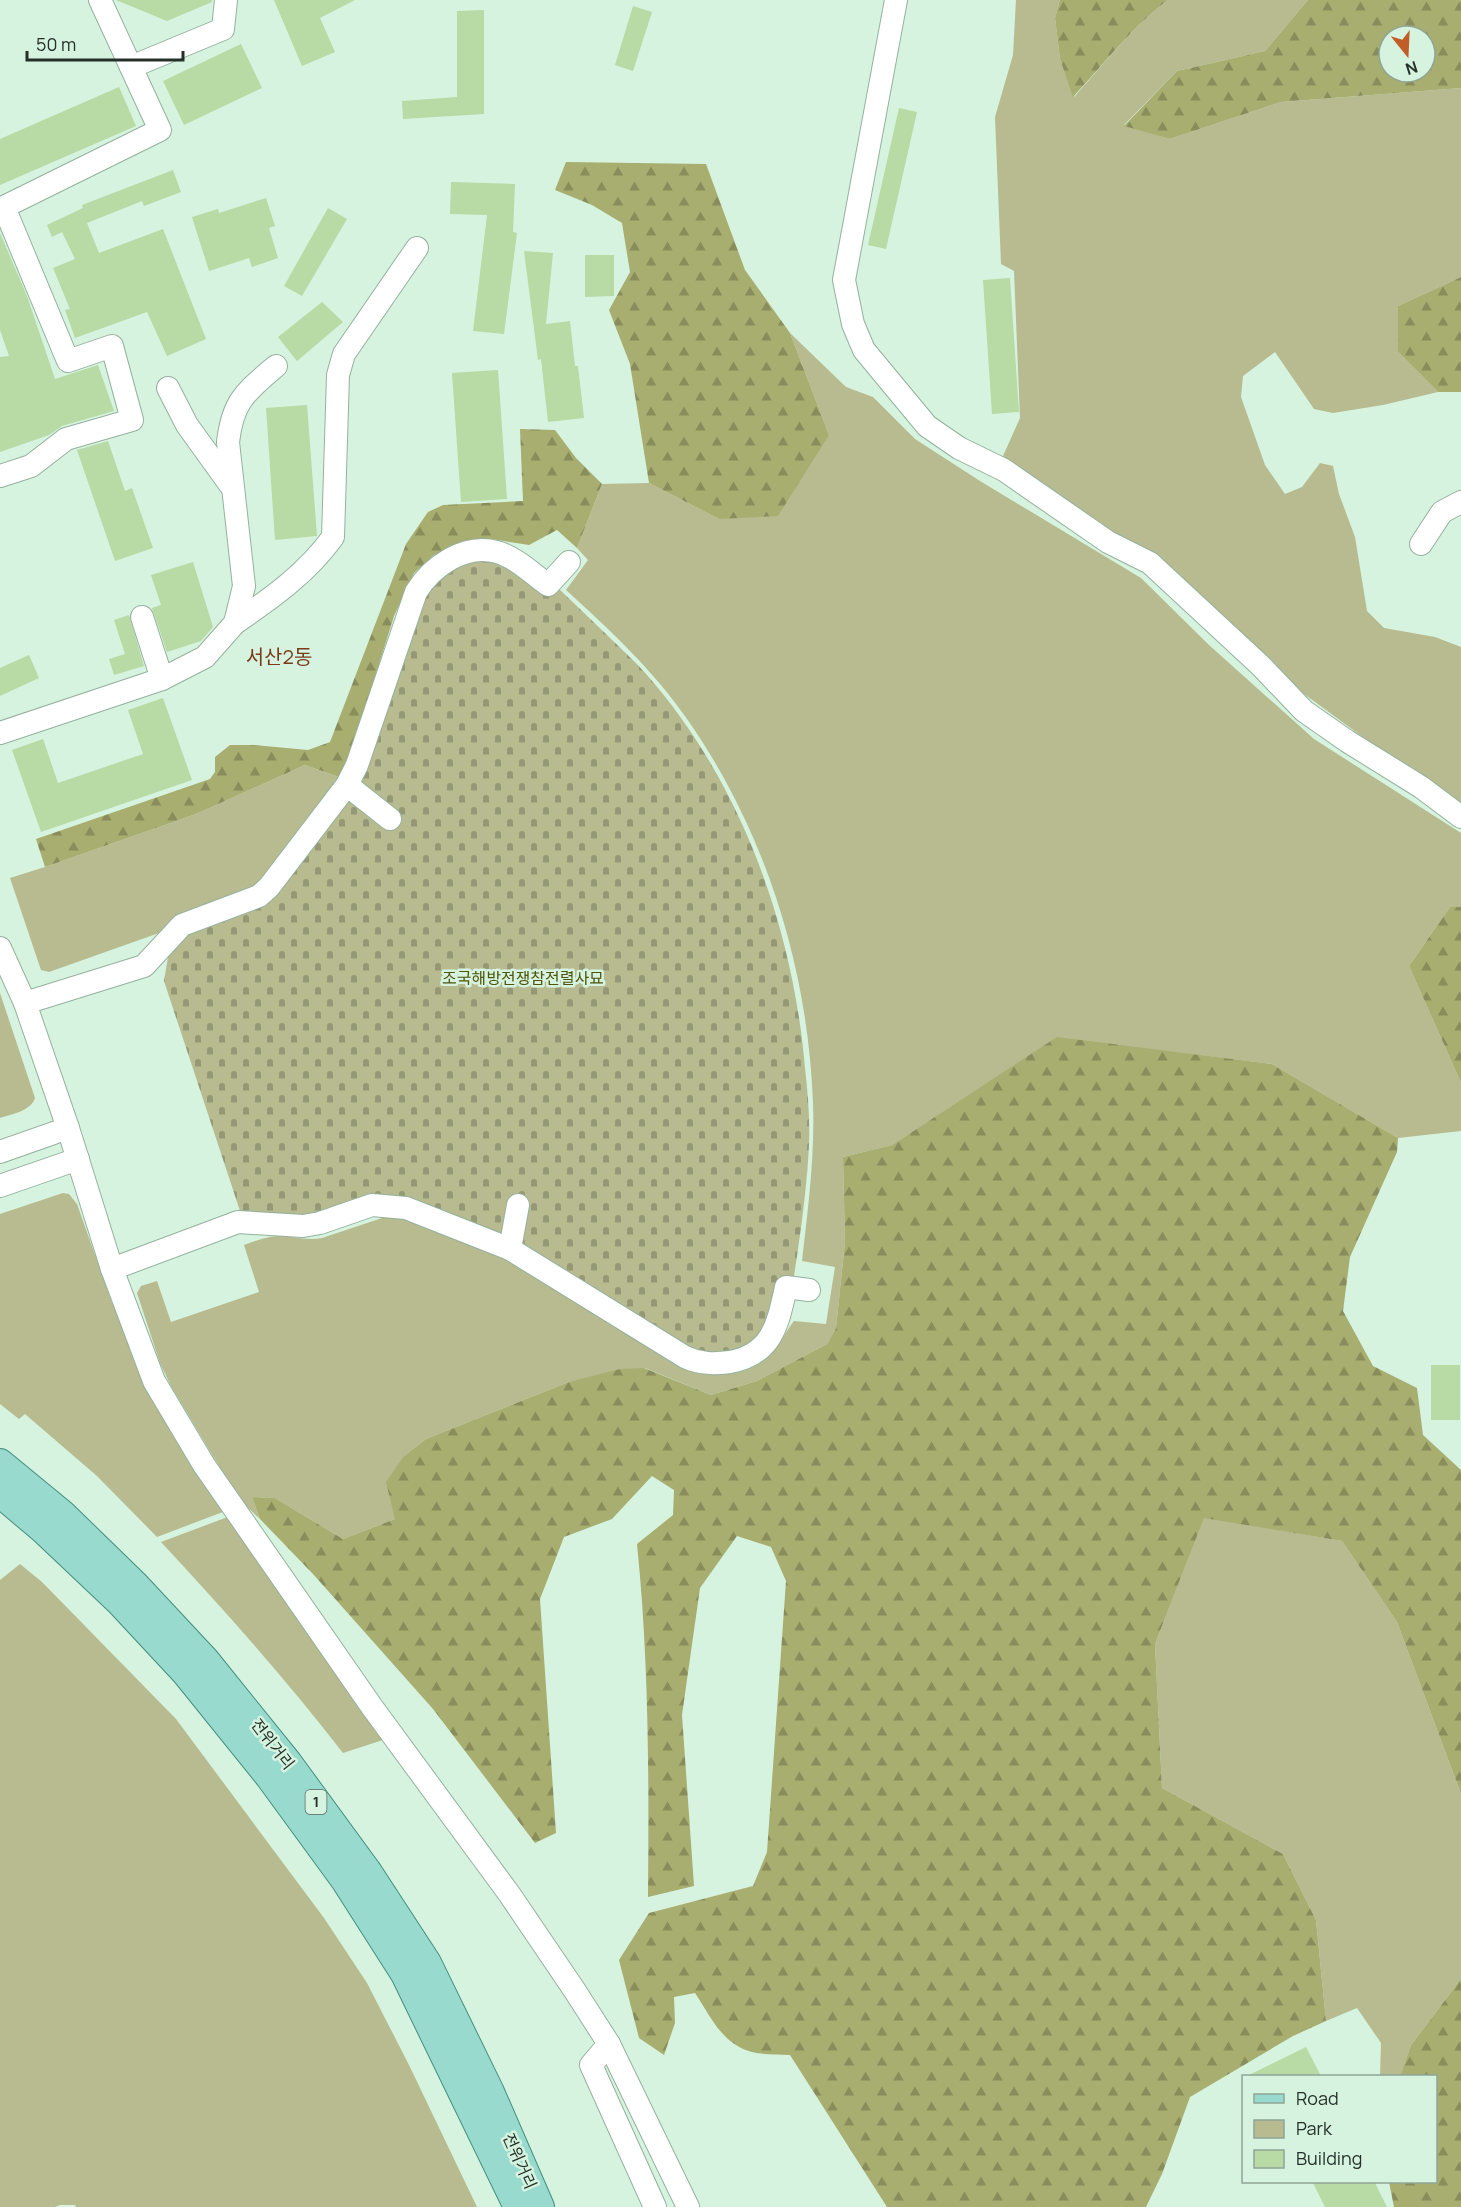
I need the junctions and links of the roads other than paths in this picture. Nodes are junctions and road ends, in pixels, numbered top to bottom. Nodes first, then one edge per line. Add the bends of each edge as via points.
1 (100, 0) edge
2 (226, 0) edge
3 (896, 0) edge
4 (131, 67) junction
5 (417, 248) dead end
6 (276, 366) dead end
7 (168, 388) dead end
8 (0, 476) edge
9 (232, 487) junction
10 (1461, 502) edge
11 (1420, 544) dead end
12 (569, 562) dead end
13 (142, 617) dead end
14 (235, 623) junction
15 (162, 679) junction
16 (0, 733) edge
17 (347, 785) junction
18 (1461, 817) edge
19 (390, 819) dead end
20 (0, 948) edge
21 (25, 1002) junction
22 (68, 1128) junction
23 (0, 1152) edge
24 (78, 1159) junction
25 (0, 1186) edge
26 (518, 1205) dead end
27 (510, 1249) junction
28 (112, 1269) junction
29 (810, 1290) dead end
30 (0, 1463) edge
31 (0, 1494) edge
32 (609, 2044) junction
33 (518, 2207) edge
34 (540, 2207) edge
35 (656, 2207) edge
36 (688, 2207) edge

1 - 4 street
2 - 4 street via 223,29
3 - 18 street via 844,280 853,324 864,350 927,426 959,448 1004,470 1108,542 1149,563 1304,711
4 - 8 street via 160,130 4,207 68,361 112,346 132,420 66,439 31,465
5 - 14 street via 344,354 338,375 333,537 321,555 282,591
6 - 9 street via 244,393 231,419 228,442
7 - 9 street via 187,425
9 - 14 street via 244,586
10 - 11 street via 1442,512
12 - 17 street via 548,585 499,552 482,550 454,557 423,580
13 - 15 street
14 - 15 street via 205,657
15 - 16 street
17 - 19 street
17 - 21 street via 259,896 182,925 144,966
20 - 21 street
21 - 22 street
22 - 23 street
22 - 24 street
24 - 25 street
24 - 28 street
26 - 27 street
27 - 28 street via 406,1208 372,1205 303,1226 238,1222
27 - 29 street via 685,1357 704,1363 737,1360 762,1348 779,1320 786,1287
28 - 32 street via 154,1381 204,1465 372,1707 510,1895
30 - 34 main road, 전위거리 / 1 via 135,1585 205,1660 288,1762 354,1852 427,1963
31 - 33 main road, 전위거리 / 1 via 86,1570 186,1673 269,1776 345,1880 405,1974
32 - 35 street via 591,2065
32 - 36 street

